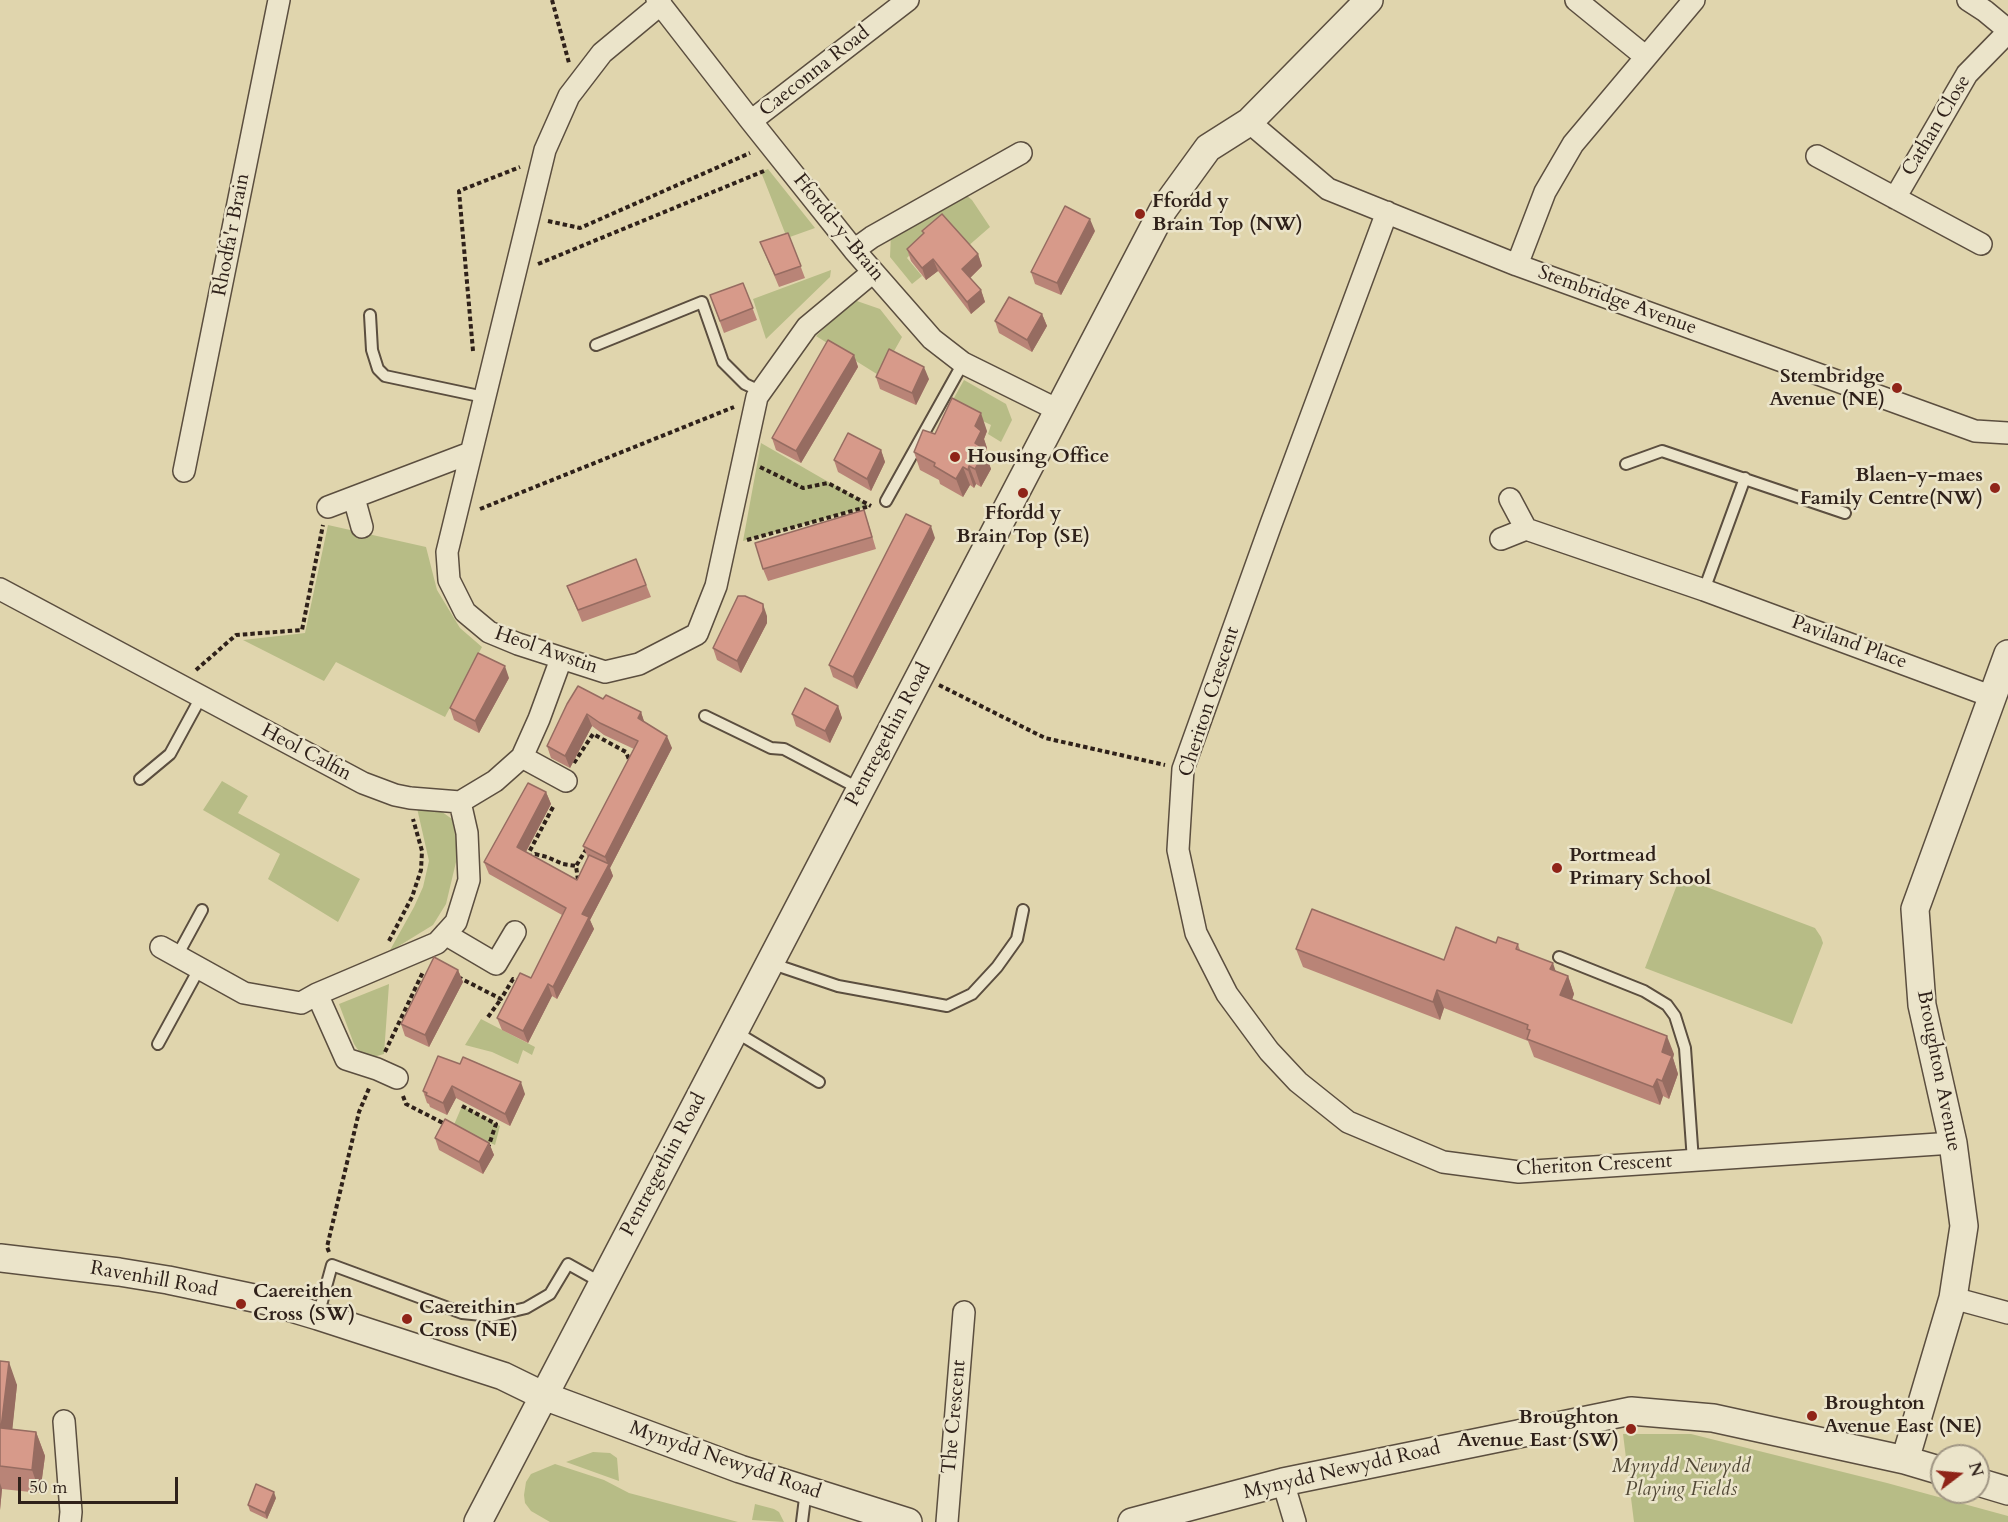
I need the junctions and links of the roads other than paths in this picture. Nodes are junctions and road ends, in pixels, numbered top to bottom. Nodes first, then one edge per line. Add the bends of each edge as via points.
1 (279, 0) edge
2 (908, 0) edge
3 (1369, 0) edge
4 (1576, 0) edge
5 (1694, 0) edge
6 (1968, 0) edge
7 (659, 2) edge
8 (2008, 31) edge
9 (1646, 57) junction
10 (751, 122) junction
11 (1249, 122) junction
12 (1021, 153) dead end
13 (1817, 156) dead end
14 (1895, 198) junction
15 (1387, 212) junction
16 (1981, 244) dead end
17 (854, 249) junction
18 (1517, 265) junction
19 (873, 273) junction
20 (370, 315) dead end
21 (596, 345) dead end
22 (963, 363) junction
23 (759, 394) junction
24 (484, 397) junction
25 (1058, 410) junction
26 (2008, 433) edge
27 (470, 453) junction
28 (1626, 464) dead end
29 (184, 471) dead end
30 (1745, 478) junction
31 (354, 498) junction
32 (1510, 499) dead end
33 (886, 501) road end
34 (328, 507) road end
35 (1845, 513) dead end
36 (362, 527) dead end
37 (1526, 529) junction
38 (1501, 539) dead end
39 (0, 589) edge
40 (1704, 590) junction
41 (2008, 654) edge
42 (561, 659) junction
43 (193, 693) junction
44 (1993, 697) junction
45 (705, 716) dead end
46 (522, 757) junction
47 (569, 774) road end
48 (140, 779) dead end
49 (860, 789) junction
50 (460, 801) junction
51 (202, 910) dead end
52 (1023, 910) dead end
53 (515, 932) dead end
54 (441, 939) junction
55 (169, 952) joint
56 (1559, 957) dead end
57 (771, 963) junction
58 (200, 969) junction
59 (317, 994) junction
60 (734, 1031) junction
61 (158, 1044) dead end
62 (397, 1078) road end
63 (819, 1082) dead end
64 (1953, 1143) junction
65 (1693, 1161) junction
66 (0, 1258) edge
67 (602, 1283) junction
68 (1953, 1298) junction
69 (964, 1312) dead end
70 (2008, 1313) edge
71 (318, 1316) junction
72 (544, 1396) junction
73 (64, 1421) dead end
74 (1905, 1460) junction
75 (1930, 1467) edge
76 (1283, 1482) junction
77 (1990, 1486) edge
78 (806, 1490) junction
79 (2008, 1491) edge
80 (70, 1522) edge
81 (478, 1522) edge
82 (802, 1522) edge
83 (908, 1522) edge
84 (946, 1522) edge
85 (1132, 1522) edge
86 (1295, 1522) edge

1 - 29 street, Rhodfa'r Brain
2 - 10 street, Caeconna Road
3 - 11 street, Pentregethin Road
4 - 9 street
5 - 9 street
6 - 8 street
7 - 10 street, Ffordd-y-Brain
7 - 24 street, Heol Awstin via 602,53 569,96 543,158
8 - 14 street, Cathan Close via 1967,74
9 - 18 street via 1573,144 1545,192
10 - 17 street, Ffordd-y-Brain
11 - 15 street, Stembridge Avenue via 1328,189
11 - 25 street, Pentregethin Road via 1208,148 1163,210
12 - 17 street
13 - 14 street, Cathan Close
14 - 16 street, Cathan Close
15 - 18 street, Stembridge Avenue
15 - 65 street, Cheriton Crescent via 1183,769 1178,850 1196,933 1227,994 1269,1051 1298,1082 1348,1122 1443,1162 1519,1172
17 - 19 street, Ffordd-y-Brain
18 - 26 street, Stembridge Avenue via 1975,431
19 - 22 street, Ffordd-y-Brain via 932,339
19 - 23 street, Heol Awstin via 807,327
20 - 24 lane via 372,350 378,369 385,376
21 - 23 lane via 702,302 723,362
22 - 25 street, Ffordd-y-Brain
22 - 33 lane
23 - 42 street, Heol Awstin via 716,586 697,634 639,664 605,672
24 - 27 street, Heol Awstin
25 - 49 street, Pentregethin Road
27 - 31 street
27 - 42 street, Heol Awstin via 447,552 449,580 465,612 489,633
28 - 30 lane via 1662,451
30 - 35 lane
30 - 40 lane
31 - 34 street
31 - 36 street
32 - 37 street
37 - 38 street
37 - 40 street, Paviland Place
39 - 43 street, Heol Calfin
40 - 44 street, Paviland Place
41 - 44 street, Broughton Avenue
42 - 46 street
43 - 48 lane via 170,754
43 - 50 street, Heol Calfin via 363,783 410,798
44 - 64 street, Broughton Avenue via 1915,909 1922,1005
45 - 49 lane via 771,748 784,749
46 - 47 street
46 - 50 street via 495,781
49 - 57 street, Pentregethin Road
50 - 54 street via 470,880 456,922
51 - 55 lane
52 - 57 lane via 1017,939 997,967 972,994 947,1006 838,986
53 - 54 street via 496,964
54 - 59 street
55 - 58 street
56 - 65 lane via 1644,991 1667,1005 1675,1016 1685,1048
57 - 60 street, Pentregethin Road
58 - 59 street via 244,993 301,1003
58 - 61 lane
59 - 62 street via 346,1059
60 - 63 lane
60 - 67 street, Pentregethin Road
64 - 65 street, Cheriton Crescent
64 - 68 street, Broughton Avenue via 1964,1226
66 - 71 street, Ravenhill Road via 168,1280
67 - 71 lane via 568,1264 549,1294 526,1308 492,1316 462,1313 332,1265
67 - 72 street, Pentregethin Road
68 - 70 street
68 - 74 street, Broughton Avenue
69 - 84 street, The Crescent
71 - 72 street, Ravenhill Road via 503,1376
72 - 78 street, Mynydd Newydd Road
72 - 81 street, Pentregethin Road
73 - 80 street
74 - 75 street, Mynydd Newydd Road
74 - 76 street, Mynydd Newydd Road via 1713,1418 1630,1411
76 - 85 street, Mynydd Newydd Road
76 - 86 street
77 - 79 street
78 - 82 lane
78 - 83 street, Mynydd Newydd Road

